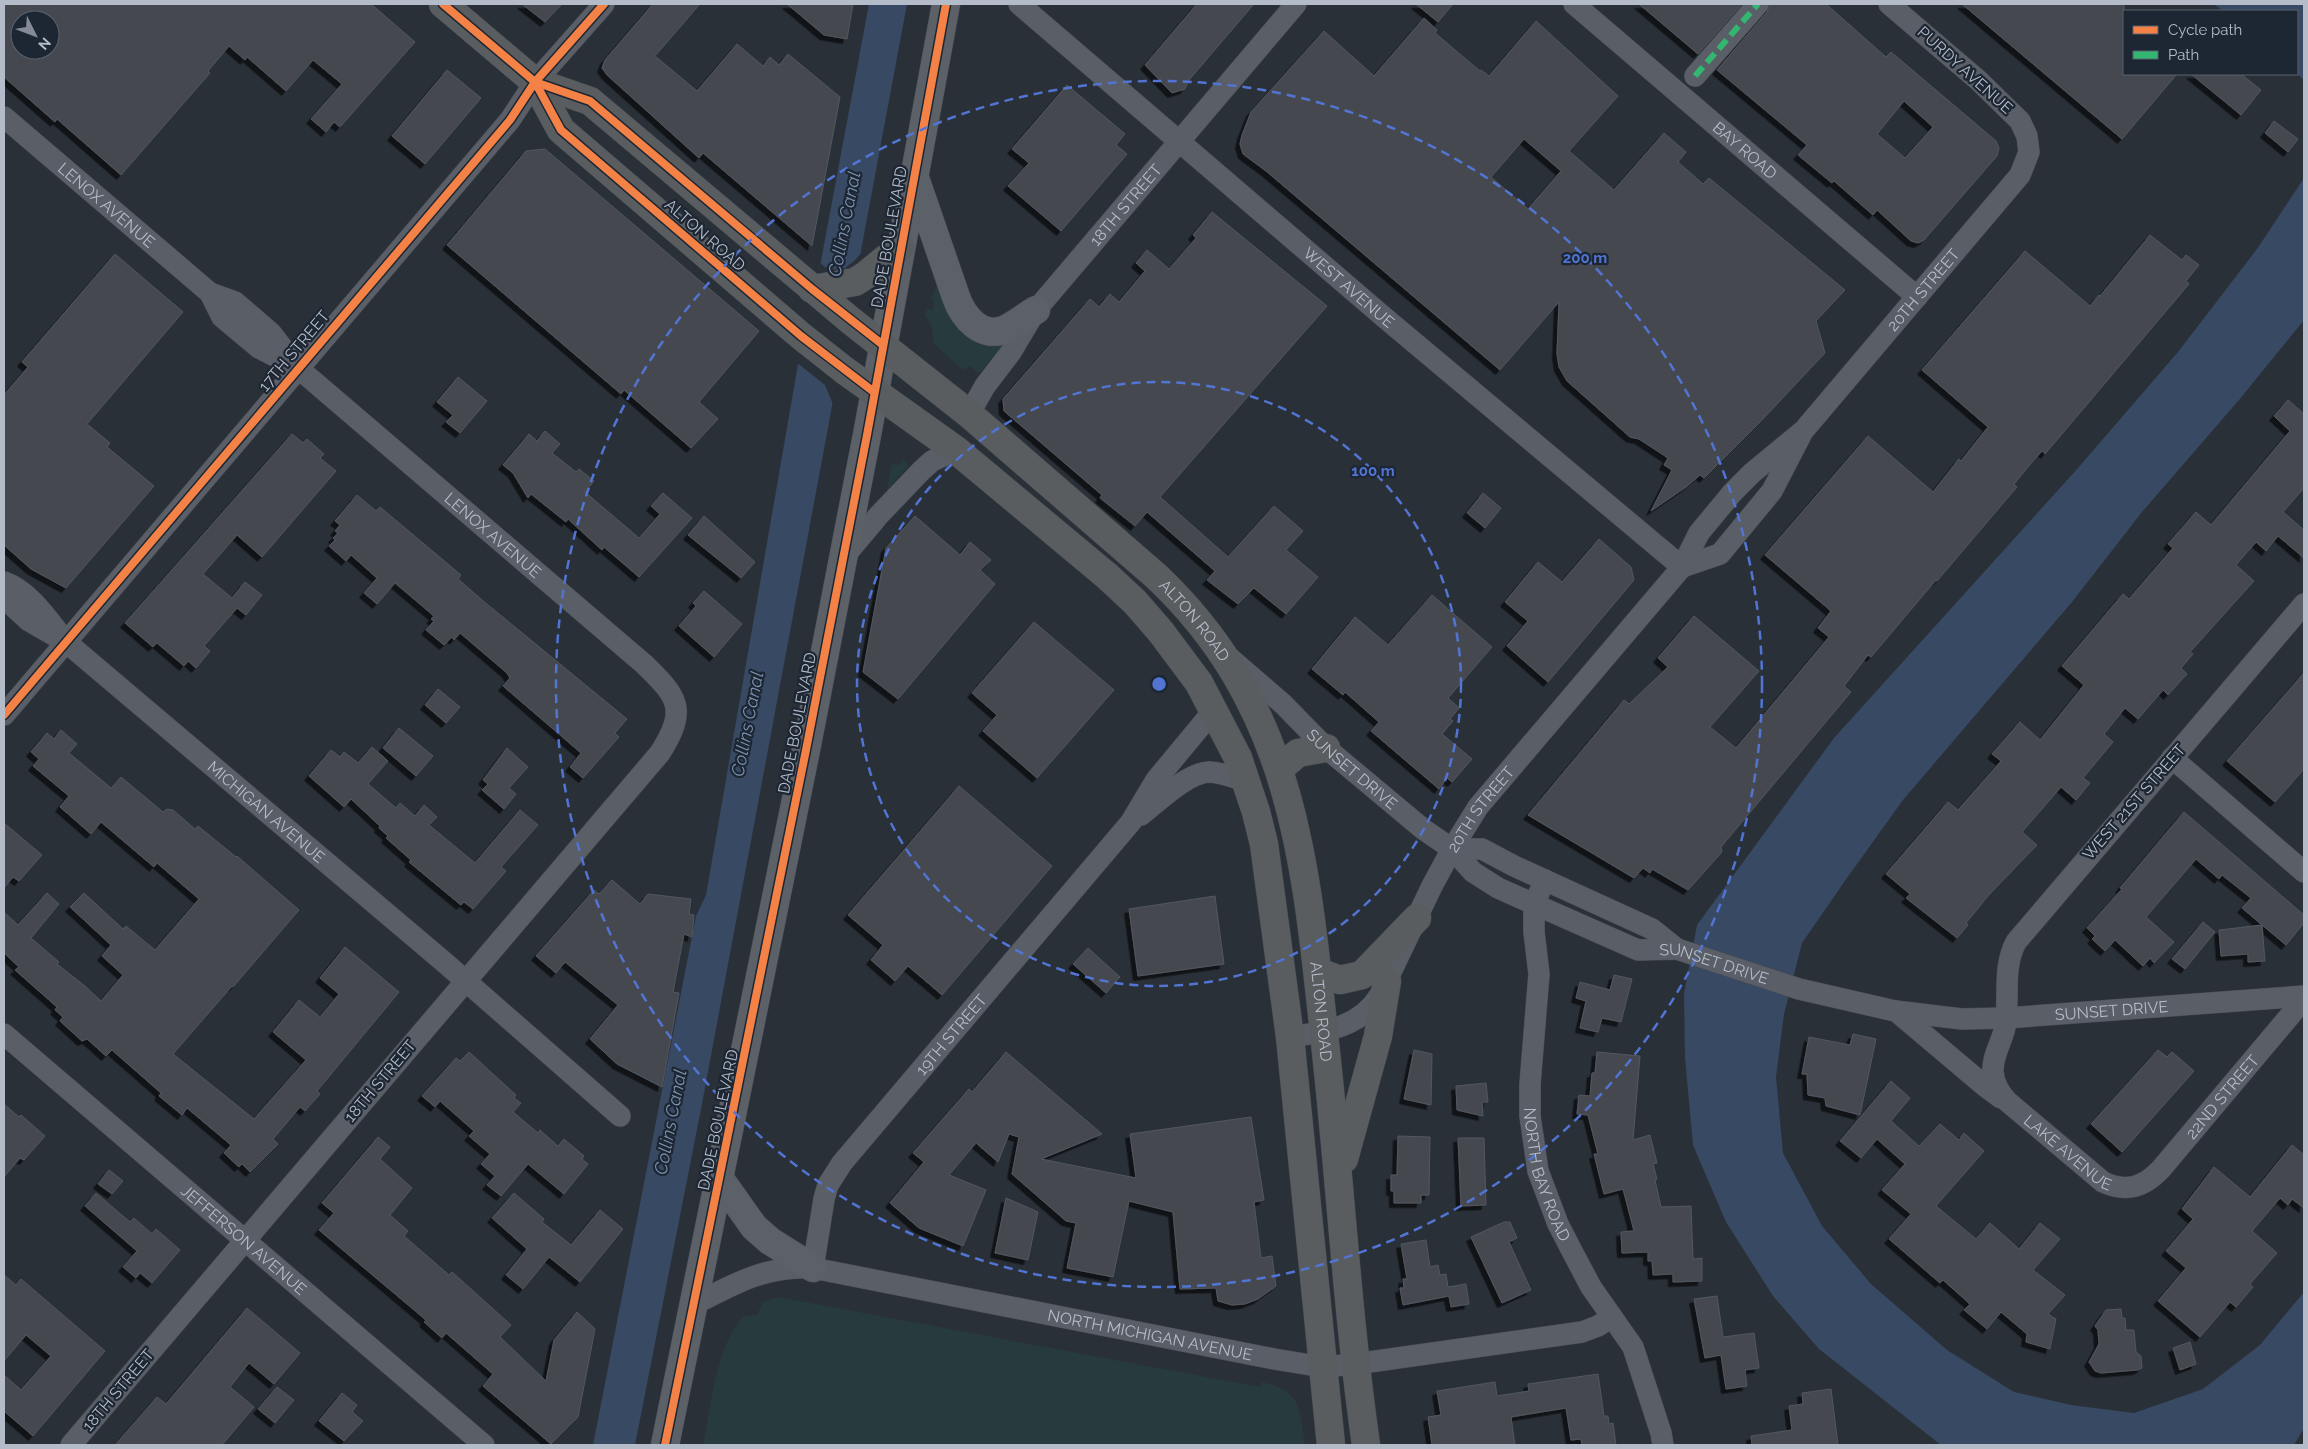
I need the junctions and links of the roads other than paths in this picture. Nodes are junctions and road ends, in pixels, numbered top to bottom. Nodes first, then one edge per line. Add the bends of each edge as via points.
1 (443, 4) edge
2 (604, 4) edge
3 (946, 4) edge
4 (1019, 4) edge
5 (1296, 4) edge
6 (1574, 4) edge
7 (1758, 4) edge
8 (1890, 4) edge
9 (1695, 76) dead end
10 (535, 82) junction
11 (4, 117) edge
12 (1179, 141) junction
13 (2029, 144) joint
14 (914, 174) junction
15 (900, 247) junction
16 (811, 288) junction
17 (1917, 297) junction
18 (1036, 310) junction
19 (883, 346) junction
20 (298, 368) junction
21 (874, 392) junction
22 (969, 414) junction
23 (1804, 430) junction
24 (956, 450) junction
25 (843, 558) junction
26 (1682, 567) junction
27 (4, 582) edge
28 (4, 598) edge
29 (2304, 604) edge
30 (66, 642) junction
31 (1220, 649) junction
32 (1214, 710) junction
33 (677, 711) joint
34 (4, 715) edge
35 (1326, 748) junction
36 (2172, 758) junction
37 (1279, 770) junction
38 (1247, 782) junction
39 (1131, 822) junction
40 (1452, 849) junction
41 (2304, 872) edge
42 (1545, 880) junction
43 (1534, 904) junction
44 (1621, 915) junction
45 (1417, 918) junction
46 (1610, 938) junction
47 (1676, 949) junction
48 (1318, 972) junction
49 (466, 981) junction
50 (1387, 981) junction
51 (2304, 998) edge
52 (1896, 1011) junction
53 (2006, 1018) junction
54 (1324, 1031) junction
55 (4, 1034) edge
56 (1290, 1037) junction
57 (2008, 1102) junction
58 (620, 1116) dead end
59 (1339, 1178) junction
60 (720, 1180) junction
61 (2135, 1187) joint
62 (246, 1240) junction
63 (813, 1268) junction
64 (693, 1305) junction
65 (1612, 1317) junction
66 (1355, 1364) junction
67 (1323, 1367) junction
68 (71, 1445) edge
69 (484, 1445) edge
70 (665, 1445) edge
71 (1331, 1445) edge
72 (1366, 1445) edge
73 (1663, 1445) edge

1 - 10 highway, ALTON ROAD
2 - 10 street, 17TH STREET
3 - 14 main road, DADE BOULEVARD
4 - 12 street, WEST AVENUE
5 - 12 street, 18TH STREET
6 - 17 street, BAY ROAD
7 - 9 street
8 - 13 street, PURDY AVENUE via 2008,107 2025,128
10 - 16 highway, ALTON ROAD via 590,101
10 - 20 street, 17TH STREET via 510,120
10 - 21 highway, ALTON ROAD via 562,130 801,336
11 - 20 street, LENOX AVENUE via 210,293 235,302 271,333
12 - 18 street, 18TH STREET
12 - 26 street, WEST AVENUE
13 - 17 street, 20TH STREET via 2028,160 2020,175
14 - 15 main road, DADE BOULEVARD
14 - 18 main road via 965,316 979,327 995,331 1005,329
15 - 16 highway via 855,282
15 - 19 main road, DADE BOULEVARD
16 - 19 highway, ALTON ROAD
17 - 23 street, 20TH STREET
18 - 22 street, 18TH STREET
19 - 21 main road, DADE BOULEVARD
19 - 22 highway, ALTON ROAD
20 - 30 street, 17TH STREET
20 - 33 street, LENOX AVENUE via 644,664 674,698
21 - 24 highway, ALTON ROAD
21 - 25 main road, DADE BOULEVARD
22 - 31 highway, ALTON ROAD via 1163,583 1182,601
23 - 26 street, 20TH STREET via 1733,492 1699,533
23 - 26 street, 20TH STREET via 1772,491 1720,554
24 - 25 street via 932,461 921,471
24 - 32 highway, ALTON ROAD via 1077,550 1134,602 1180,656
25 - 60 main road, DADE BOULEVARD
26 - 40 street, 20TH STREET via 1478,807
27 - 30 street, MICHIGAN AVENUE via 41,609
28 - 30 street, MICHIGAN AVENUE via 29,621
29 - 36 street, WEST 21ST STREET
30 - 34 street, 17TH STREET
30 - 49 street, MICHIGAN AVENUE
31 - 35 street, SUNSET DRIVE via 1283,704
31 - 37 highway, ALTON ROAD via 1254,711
32 - 38 highway, ALTON ROAD
32 - 39 street, 19TH STREET via 1156,780
33 - 49 street, 18TH STREET via 674,728 660,753
35 - 37 highway via 1298,753
35 - 40 street, SUNSET DRIVE via 1423,829
36 - 41 street
36 - 53 street, WEST 21ST STREET via 2016,942 2008,966
37 - 48 highway, ALTON ROAD via 1298,840
38 - 39 street, 19TH STREET via 1210,772 1198,774
38 - 56 highway, ALTON ROAD via 1264,844
39 - 63 street, 19TH STREET via 842,1163 824,1199
40 - 42 street via 1482,849
40 - 43 street, SUNSET DRIVE via 1473,872 1498,888
40 - 45 street, 20TH STREET
42 - 43 street, NORTH BAY ROAD
42 - 44 street
43 - 46 street, SUNSET DRIVE
43 - 65 street, NORTH BAY ROAD via 1539,974 1530,1116 1538,1171 1558,1224 1591,1287
44 - 46 street
44 - 47 street via 1652,929
45 - 48 highway via 1362,975 1340,980
45 - 50 street, 20TH STREET
46 - 47 street, SUNSET DRIVE via 1638,950
47 - 52 street, SUNSET DRIVE via 1799,989
48 - 54 highway, ALTON ROAD
49 - 58 street
49 - 62 street, 18TH STREET
50 - 54 street, 20TH STREET via 1365,1014
50 - 59 highway via 1378,1036
51 - 53 street, SUNSET DRIVE
51 - 61 street, 22ND STREET via 2161,1169
52 - 53 street, SUNSET DRIVE via 1962,1019
52 - 57 street, LAKE AVENUE via 1986,1088
53 - 57 street, LAKE AVENUE via 1993,1071 1995,1086
54 - 56 street, 20TH STREET
54 - 59 highway, ALTON ROAD
55 - 62 street, JEFFERSON AVENUE
56 - 67 highway, ALTON ROAD
57 - 61 street, LAKE AVENUE via 2103,1182 2118,1187
59 - 66 highway, ALTON ROAD
60 - 63 main road via 754,1227
60 - 64 main road, DADE BOULEVARD
62 - 68 street, 18TH STREET
62 - 69 street, JEFFERSON AVENUE
63 - 64 street, NORTH MICHIGAN AVENUE via 786,1267 765,1272
63 - 67 street, NORTH MICHIGAN AVENUE
64 - 70 main road, DADE BOULEVARD
65 - 66 street, NORTH MICHIGAN AVENUE via 1582,1332
65 - 73 street, NORTH BAY ROAD via 1633,1347
66 - 67 street, NORTH MICHIGAN AVENUE
66 - 72 highway, ALTON ROAD
67 - 71 highway, ALTON ROAD

